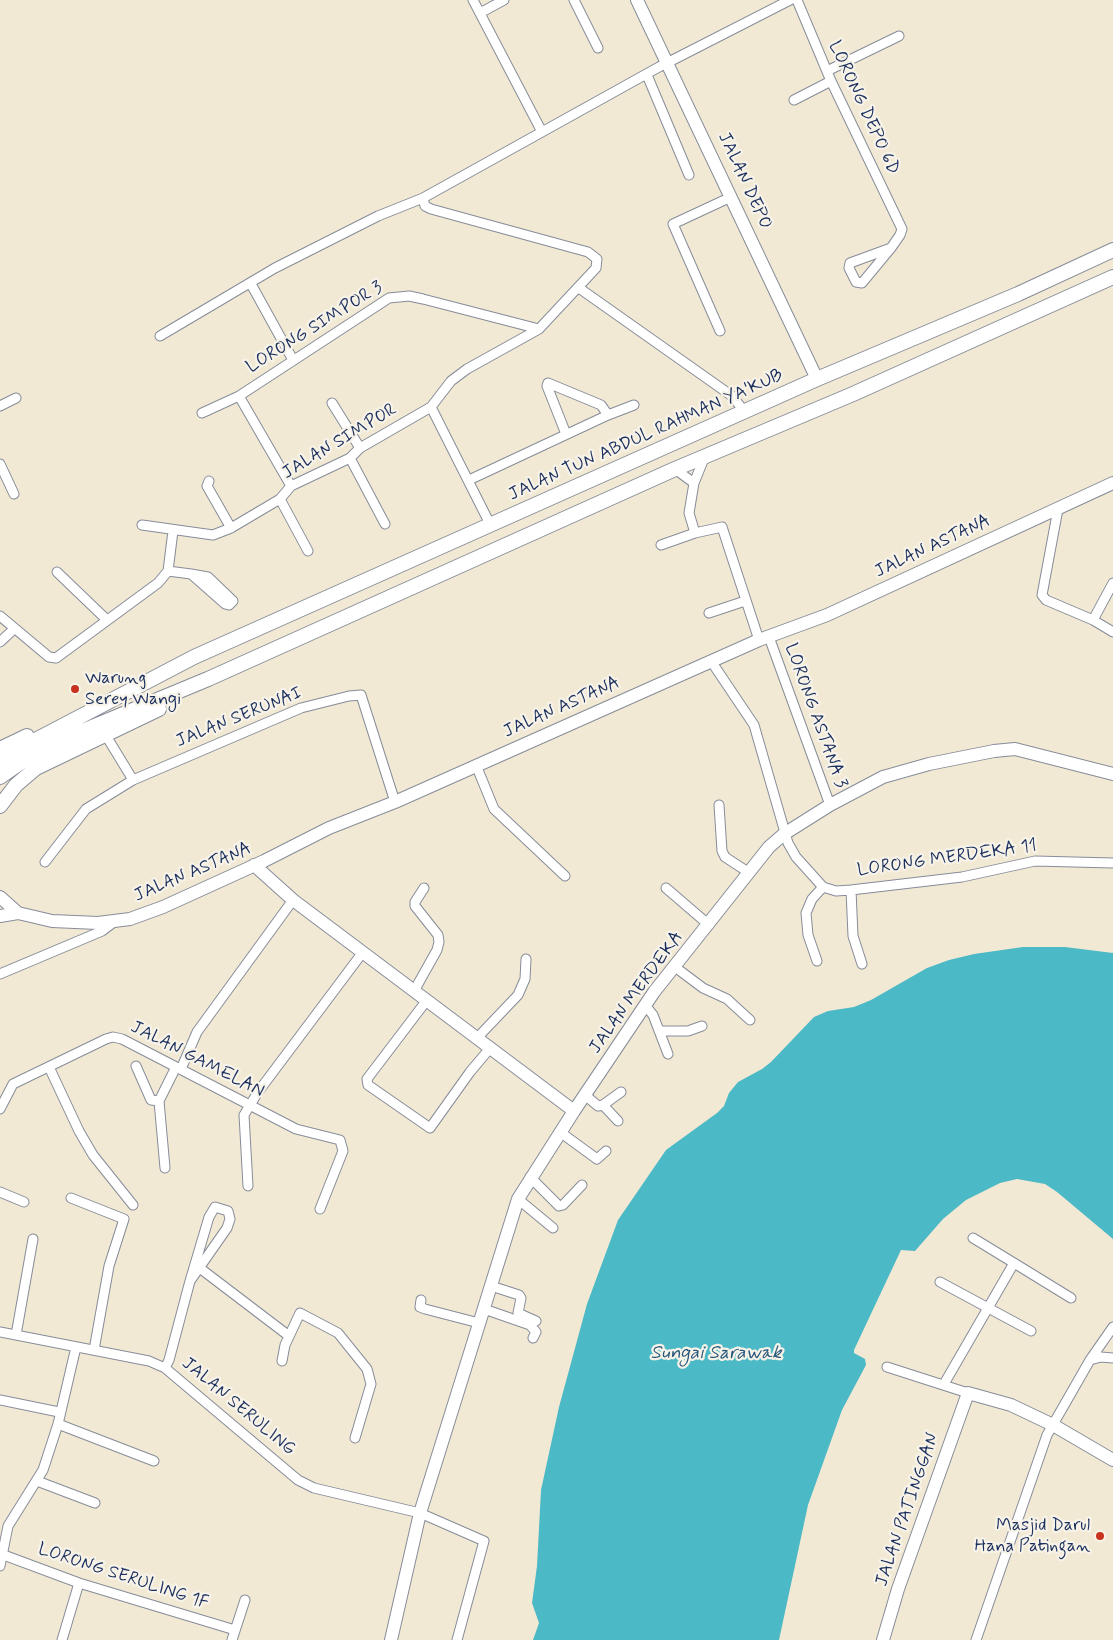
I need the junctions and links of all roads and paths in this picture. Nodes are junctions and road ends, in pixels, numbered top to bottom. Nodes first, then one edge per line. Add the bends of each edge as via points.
1 (473, 0) edge
2 (504, 0) edge
3 (574, 0) edge
4 (637, 0) edge
5 (790, 0) edge
6 (797, 0) edge
7 (480, 13) junction
8 (899, 36) dead end
9 (598, 48) dead end
10 (668, 62) junction
11 (827, 71) junction
12 (647, 75) junction
13 (832, 81) junction
14 (794, 100) dead end
15 (542, 132) junction
16 (689, 175) dead end
17 (731, 196) junction
18 (423, 198) junction
19 (891, 248) junction
20 (1113, 250) edge
21 (1113, 277) edge
22 (251, 284) junction
23 (579, 288) junction
24 (539, 329) junction
25 (720, 330) dead end
26 (160, 336) dead end
27 (293, 360) junction
28 (817, 378) junction
29 (239, 396) junction
30 (16, 398) dead end
31 (332, 403) dead end
32 (634, 405) dead end
33 (0, 406) edge
34 (431, 407) junction
35 (745, 412) junction
36 (202, 413) dead end
37 (608, 415) junction
38 (566, 434) junction
39 (360, 448) junction
40 (705, 456) junction
41 (350, 458) junction
42 (0, 464) edge
43 (674, 469) junction
44 (209, 480) dead end
45 (469, 480) junction
46 (694, 483) junction
47 (1113, 483) edge
48 (292, 486) junction
49 (14, 494) dead end
50 (280, 499) junction
51 (1058, 509) junction
52 (385, 524) dead end
53 (142, 525) dead end
54 (490, 526) junction
55 (232, 528) junction
56 (173, 531) junction
57 (695, 533) junction
58 (661, 545) dead end
59 (308, 551) dead end
60 (168, 571) junction
61 (57, 572) dead end
62 (191, 574) dead end
63 (1113, 583) edge
64 (745, 602) junction
65 (709, 613) dead end
66 (0, 616) edge
67 (107, 620) junction
68 (1093, 620) junction
69 (14, 629) junction
70 (1113, 632) edge
71 (764, 639) junction
72 (0, 642) edge
73 (194, 657) junction
74 (711, 661) junction
75 (208, 679) junction
76 (105, 734) junction
77 (0, 749) edge
78 (0, 764) edge
79 (476, 765) junction
80 (1113, 774) edge
81 (0, 777) edge
82 (133, 780) junction
83 (395, 802) junction
84 (719, 805) dead end
85 (830, 805) junction
86 (0, 806) edge
87 (784, 834) junction
88 (277, 854) junction
89 (46, 862) dead end
90 (1113, 863) edge
91 (254, 865) junction
92 (748, 872) junction
93 (236, 874) junction
94 (565, 876) dead end
95 (270, 881) junction
96 (823, 887) junction
97 (424, 888) dead end
98 (666, 888) dead end
99 (851, 890) junction
100 (0, 897) edge
101 (293, 900) junction
102 (18, 913) junction
103 (0, 916) edge
104 (115, 922) junction
105 (709, 925) junction
106 (363, 952) junction
107 (526, 960) dead end
108 (817, 961) dead end
109 (862, 964) dead end
110 (675, 967) junction
111 (0, 974) edge
112 (414, 991) junction
113 (427, 1000) junction
114 (644, 1005) junction
115 (750, 1020) dead end
116 (702, 1026) dead end
117 (659, 1031) junction
118 (478, 1037) junction
119 (491, 1048) junction
120 (668, 1054) dead end
121 (136, 1066) dead end
122 (49, 1067) junction
123 (178, 1068) junction
124 (621, 1092) dead end
125 (585, 1095) junction
126 (158, 1100) junction
127 (250, 1105) junction
128 (603, 1105) junction
129 (0, 1108) edge
130 (574, 1111) junction
131 (618, 1122) dead end
132 (560, 1132) junction
133 (606, 1152) dead end
134 (165, 1168) dead end
135 (530, 1177) junction
136 (582, 1185) dead end
137 (248, 1186) dead end
138 (0, 1192) edge
139 (71, 1198) dead end
140 (518, 1199) junction
141 (24, 1202) dead end
142 (133, 1205) dead end
143 (320, 1209) dead end
144 (553, 1228) dead end
145 (973, 1238) dead end
146 (33, 1239) dead end
147 (1014, 1263) junction
148 (201, 1269) junction
149 (190, 1281) junction
150 (940, 1282) dead end
151 (491, 1286) junction
152 (1071, 1298) dead end
153 (421, 1300) dead end
154 (988, 1307) junction
155 (484, 1309) junction
156 (536, 1321) dead end
157 (479, 1324) junction
158 (1113, 1327) edge
159 (1031, 1331) dead end
160 (0, 1332) edge
161 (16, 1336) junction
162 (290, 1336) junction
163 (533, 1338) dead end
164 (76, 1347) junction
165 (94, 1350) junction
166 (1113, 1358) edge
167 (1090, 1360) junction
168 (282, 1361) dead end
169 (887, 1367) dead end
170 (165, 1368) junction
171 (944, 1384) junction
172 (968, 1393) junction
173 (0, 1400) edge
174 (60, 1412) junction
175 (58, 1424) junction
176 (1053, 1425) junction
177 (355, 1438) dead end
178 (1113, 1460) edge
179 (154, 1461) dead end
180 (37, 1481) junction
181 (95, 1503) dead end
182 (420, 1513) junction
183 (4, 1525) edge
184 (1, 1554) junction
185 (0, 1566) edge
186 (79, 1583) junction
187 (245, 1600) dead end
188 (235, 1630) junction
189 (62, 1640) edge
190 (232, 1640) edge
191 (391, 1640) edge
192 (457, 1640) edge
193 (883, 1640) edge
194 (976, 1640) edge

1 - 7 street
2 - 7 street
3 - 9 street
4 - 10 street, JALAN DEPO
5 - 10 street
6 - 11 street, LORONG DEPO 6D
7 - 15 street
8 - 11 street
10 - 12 street
10 - 17 street, JALAN DEPO
11 - 13 street, LORONG DEPO 6D
12 - 15 street
12 - 16 street
13 - 14 street
13 - 19 street, LORONG DEPO 6D via 902,229
15 - 18 street
17 - 25 street via 673,224
17 - 28 street, JALAN DEPO
18 - 22 street via 369,220 275,268
18 - 23 street, JALAN SIMPOR via 431,209 588,252 597,259 596,268
19 - 19 street via 850,263 856,282 862,283
20 - 28 main road, JALAN TUN ABDUL RAHMAN YA'KUB via 1018,294
21 - 40 main road via 853,394
22 - 26 street
22 - 27 street
23 - 24 street, JALAN SIMPOR
23 - 35 street via 732,396
24 - 27 street, LORONG SIMPOR 3 via 423,299 397,296
24 - 34 street, JALAN SIMPOR via 467,369 451,382
27 - 29 street, LORONG SIMPOR 3
28 - 35 main road, JALAN TUN ABDUL RAHMAN YA'KUB
29 - 36 street, LORONG SIMPOR 3
29 - 48 street
30 - 33 street
31 - 39 street
32 - 37 street
34 - 39 street, JALAN SIMPOR
34 - 45 street
35 - 54 main road, JALAN TUN ABDUL RAHMAN YA'KUB
37 - 38 street
37 - 38 street via 602,405 548,383
38 - 45 street
39 - 41 street, JALAN SIMPOR
40 - 43 main road
40 - 46 street
41 - 48 street, JALAN SIMPOR
41 - 52 street
42 - 49 street
43 - 46 street
43 - 75 main road
44 - 55 street via 208,486
45 - 54 street
46 - 57 street via 689,513
47 - 51 street, JALAN ASTANA
48 - 50 street, JALAN SIMPOR
50 - 55 street, JALAN SIMPOR
50 - 59 street
51 - 68 street via 1042,595 1046,600
51 - 71 street, JALAN ASTANA via 827,615
53 - 56 street, JALAN SIMPOR
54 - 73 main road, JALAN TUN ABDUL RAHMAN YA'KUB
55 - 56 street, JALAN SIMPOR via 213,535
56 - 60 street
57 - 58 street
57 - 64 street, LORONG ASTANA 3 via 722,527
60 - 62 street
60 - 67 street via 158,583
61 - 67 street
63 - 68 street
64 - 65 street
64 - 71 street, LORONG ASTANA 3
66 - 69 street
67 - 69 street via 56,658 49,658
68 - 70 street
69 - 72 street
71 - 74 street, JALAN ASTANA
71 - 85 street, LORONG ASTANA 3
73 - 77 main road via 170,662
73 - 78 main road via 24,746
74 - 79 street, JALAN ASTANA
74 - 87 street via 754,726
75 - 76 main road via 194,693
75 - 81 main road via 73,735 30,756
76 - 82 street
76 - 86 main road via 36,768 16,785
79 - 83 street, JALAN ASTANA
79 - 94 street via 494,809
80 - 85 street, JALAN MERDEKA via 1015,749 994,751 883,777
82 - 83 street, JALAN SERUNAI via 301,708 361,695
82 - 89 street, JALAN SERUNAI via 86,809
83 - 88 street, JALAN ASTANA via 329,828
84 - 92 street via 724,857
85 - 87 street, JALAN MERDEKA
87 - 92 street, JALAN MERDEKA via 768,847
87 - 96 street via 796,857
88 - 91 street, JALAN ASTANA
88 - 95 street
90 - 99 street, LORONG MERDEKA 11 via 1036,861 962,877
91 - 93 street, JALAN ASTANA
91 - 95 street
92 - 105 street, JALAN MERDEKA
93 - 95 street
93 - 104 street, JALAN ASTANA via 162,907
95 - 101 street
96 - 99 street, LORONG MERDEKA 11 via 836,891
96 - 108 street via 812,898 806,913 808,935
97 - 112 street via 415,906 438,935 439,942
98 - 105 street
99 - 109 street via 853,936
100 - 102 street
101 - 106 street
101 - 123 street via 197,1032
102 - 103 street
102 - 104 street, JALAN ASTANA via 67,922
104 - 111 street via 102,931
105 - 110 street, JALAN MERDEKA
106 - 112 street
106 - 127 street
107 - 118 street via 525,978 518,996
110 - 114 street, JALAN MERDEKA
110 - 115 street via 703,988 727,999
112 - 113 street
113 - 118 street
113 - 119 street via 367,1079 368,1085 430,1128
114 - 117 street via 654,1015
114 - 125 street, JALAN MERDEKA
116 - 117 street via 688,1031
117 - 120 street
118 - 119 street
119 - 130 street
121 - 126 street via 150,1100
122 - 123 street, JALAN GAMELAN via 113,1037
122 - 129 street, JALAN GAMELAN via 13,1084
122 - 142 street via 93,1155
123 - 126 street
123 - 127 street, JALAN GAMELAN
124 - 128 street
125 - 128 street via 594,1104
125 - 130 street, JALAN MERDEKA
126 - 134 street
127 - 137 street via 244,1115
127 - 143 street, JALAN GAMELAN via 296,1129 340,1140 343,1151
128 - 131 street
130 - 132 street, JALAN MERDEKA
132 - 133 street via 597,1159
132 - 135 street, JALAN MERDEKA
135 - 136 street via 559,1206
135 - 140 street, JALAN MERDEKA
138 - 141 street
139 - 165 street via 124,1219 110,1266
140 - 144 street
140 - 151 street, JALAN MERDEKA
145 - 147 street
146 - 161 street
147 - 152 street
147 - 154 street
148 - 149 street
148 - 149 street via 227,1228 230,1220 228,1211 215,1207 209,1217
148 - 162 street
149 - 170 street
150 - 154 street
151 - 155 street, JALAN MERDEKA
151 - 156 street via 519,1295 522,1298 518,1313
153 - 157 street via 420,1307
154 - 159 street
154 - 171 street
155 - 157 street, JALAN MERDEKA
155 - 163 street via 530,1325 536,1332
157 - 182 street, JALAN MERDEKA
158 - 167 street
160 - 161 street, JALAN SERULING
161 - 164 street, JALAN SERULING
162 - 168 street
162 - 177 street via 300,1313 338,1333 367,1369 372,1384
164 - 165 street, JALAN SERULING
164 - 174 street
165 - 170 street, JALAN SERULING via 149,1361
166 - 167 street
167 - 176 street
169 - 171 street
170 - 182 street, JALAN SERULING via 298,1480 314,1488
171 - 172 street
172 - 176 street via 1011,1405
172 - 193 street, JALAN PATINGGAN
173 - 174 street
174 - 175 street
175 - 179 street
175 - 180 street
176 - 178 street
176 - 194 street
180 - 181 street
180 - 183 street
182 - 191 street, JALAN MERDEKA
182 - 192 street, JALAN SERULING via 484,1540
183 - 184 street
184 - 185 street
184 - 186 street, LORONG SERULING 1F
186 - 188 street, LORONG SERULING 1F
186 - 189 street
187 - 188 street
188 - 190 street

